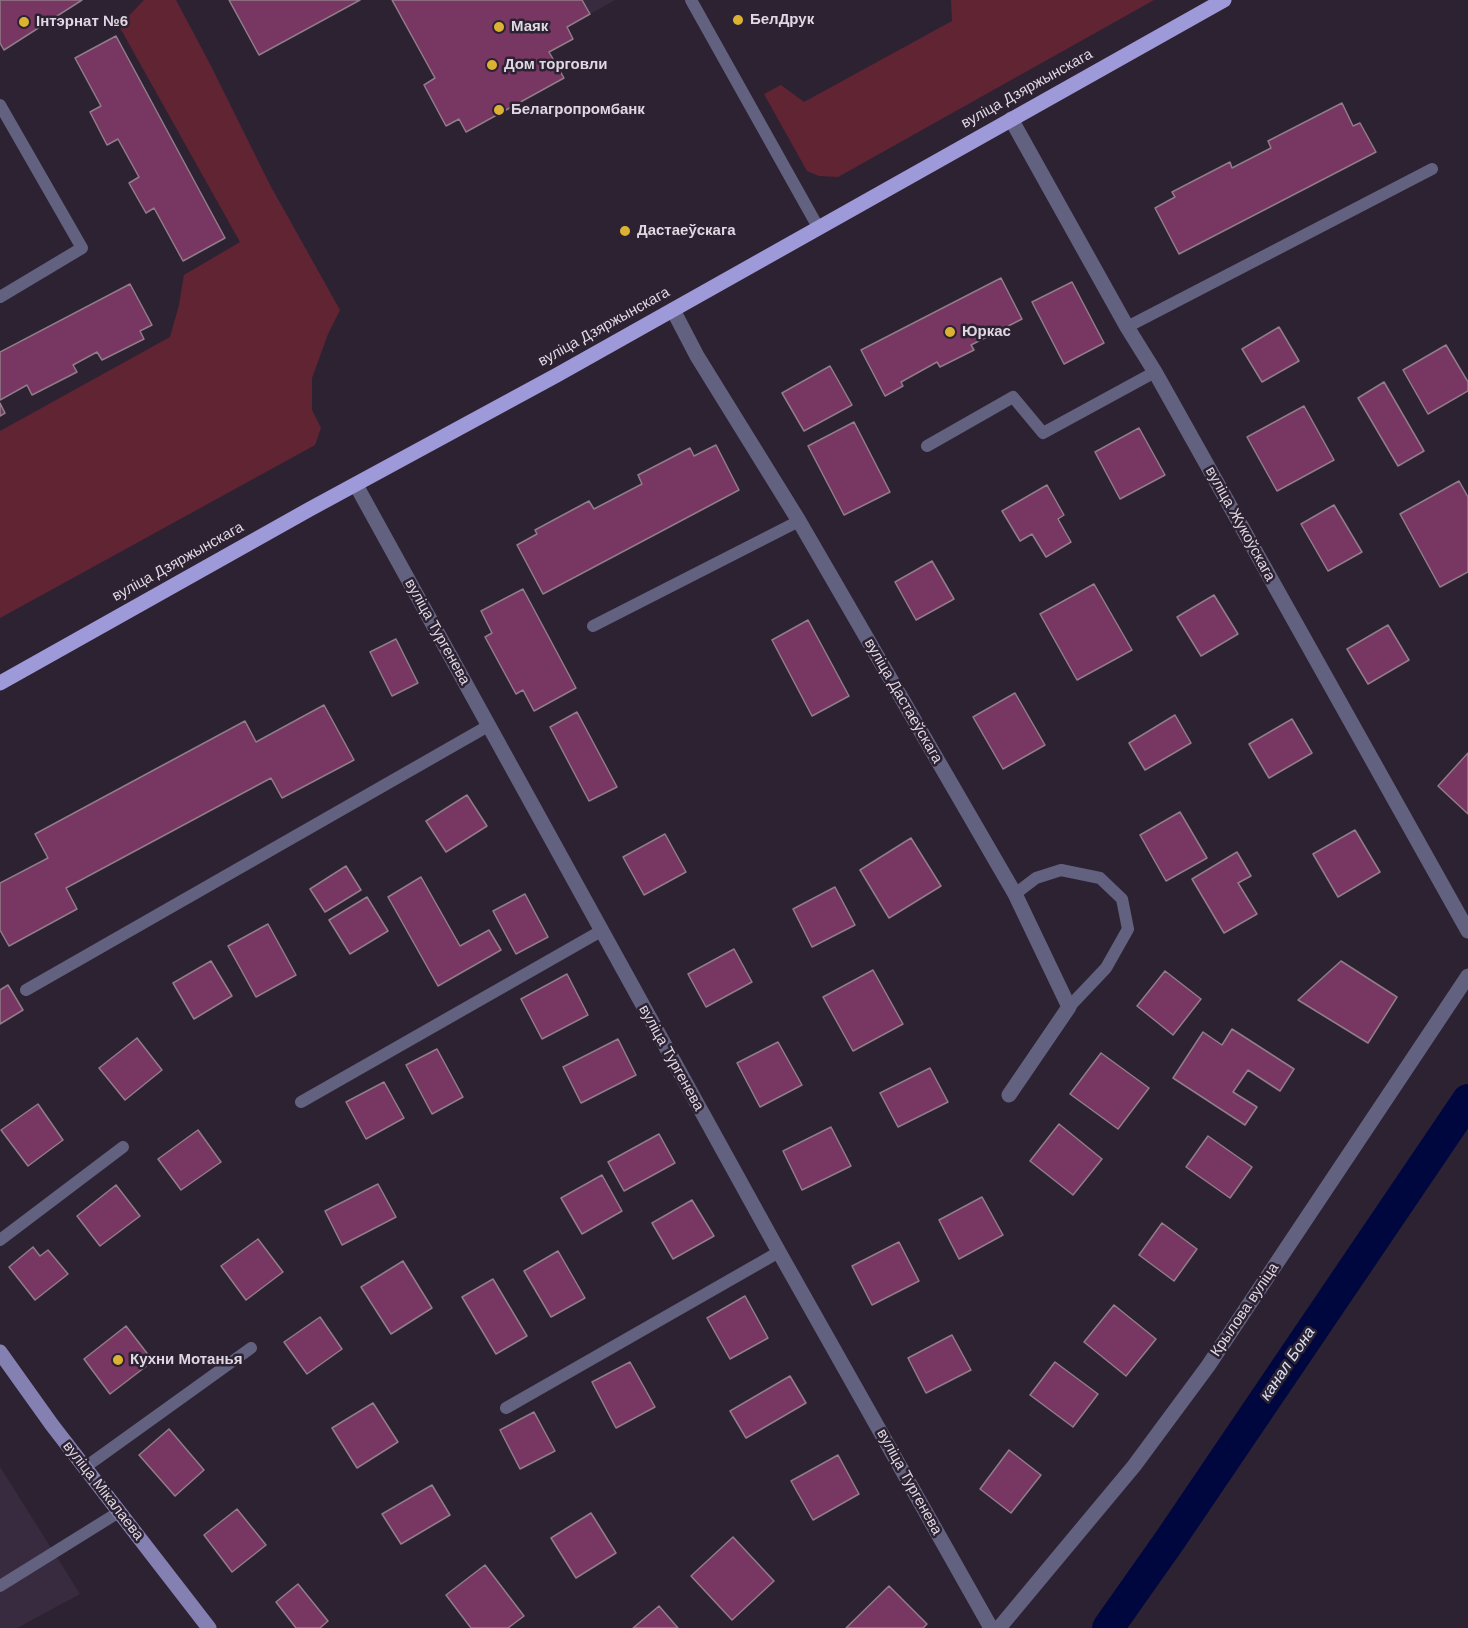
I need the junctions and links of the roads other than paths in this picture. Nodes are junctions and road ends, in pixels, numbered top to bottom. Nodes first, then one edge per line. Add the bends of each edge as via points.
1 (691, 0) edge
2 (1224, 0) edge
3 (0, 105) edge
4 (1011, 118) junction
5 (1432, 169) dead end
6 (818, 227) junction
7 (0, 297) edge
8 (673, 310) junction
9 (1127, 327) junction
10 (1155, 372) junction
11 (927, 446) dead end
12 (356, 485) junction
13 (799, 521) junction
14 (593, 626) dead end
15 (0, 683) edge
16 (488, 726) junction
17 (1015, 894) junction
18 (601, 931) junction
19 (1468, 932) edge
20 (1468, 975) edge
21 (26, 990) dead end
22 (1069, 1008) junction
23 (1009, 1095) dead end
24 (301, 1102) dead end
25 (123, 1147) dead end
26 (0, 1240) edge
27 (779, 1252) junction
28 (251, 1348) dead end
29 (0, 1352) edge
30 (506, 1408) dead end
31 (84, 1468) junction
32 (119, 1512) junction
33 (0, 1586) edge
34 (209, 1628) edge
35 (991, 1628) edge
36 (999, 1628) edge

1 - 6 lane
2 - 4 main road, вуліца Дзяржынскага
3 - 7 lane via 82,248
4 - 6 main road, вуліца Дзяржынскага
4 - 9 street, вуліца Жукоўскага
5 - 9 lane
6 - 8 main road, вуліца Дзяржынскага
8 - 12 main road, вуліца Дзяржынскага
8 - 13 street, вуліца Дастаеўскага
9 - 10 street, вуліца Жукоўскага
10 - 11 lane via 1043,433 1013,397
10 - 19 street, вуліца Жукоўскага
12 - 15 main road, вуліца Дзяржынскага
12 - 16 street, вуліца Тургенева
13 - 14 lane
13 - 17 street, вуліца Дастаеўскага
16 - 18 street, вуліца Тургенева
16 - 21 lane
17 - 22 street, вуліца Дастаеўскага
17 - 22 lane via 1036,878 1060,870 1100,878 1122,898 1128,929 1106,968
18 - 24 lane
18 - 27 street, вуліца Тургенева
20 - 36 street, Крылова вуліца via 1208,1366 1134,1466
22 - 23 street
25 - 26 lane
27 - 30 lane
27 - 35 street, вуліца Тургенева
28 - 31 lane
29 - 31 main road, вуліца Мікалаева
31 - 32 main road, вуліца Мікалаева
32 - 33 lane
32 - 34 main road, вуліца Мікалаева

